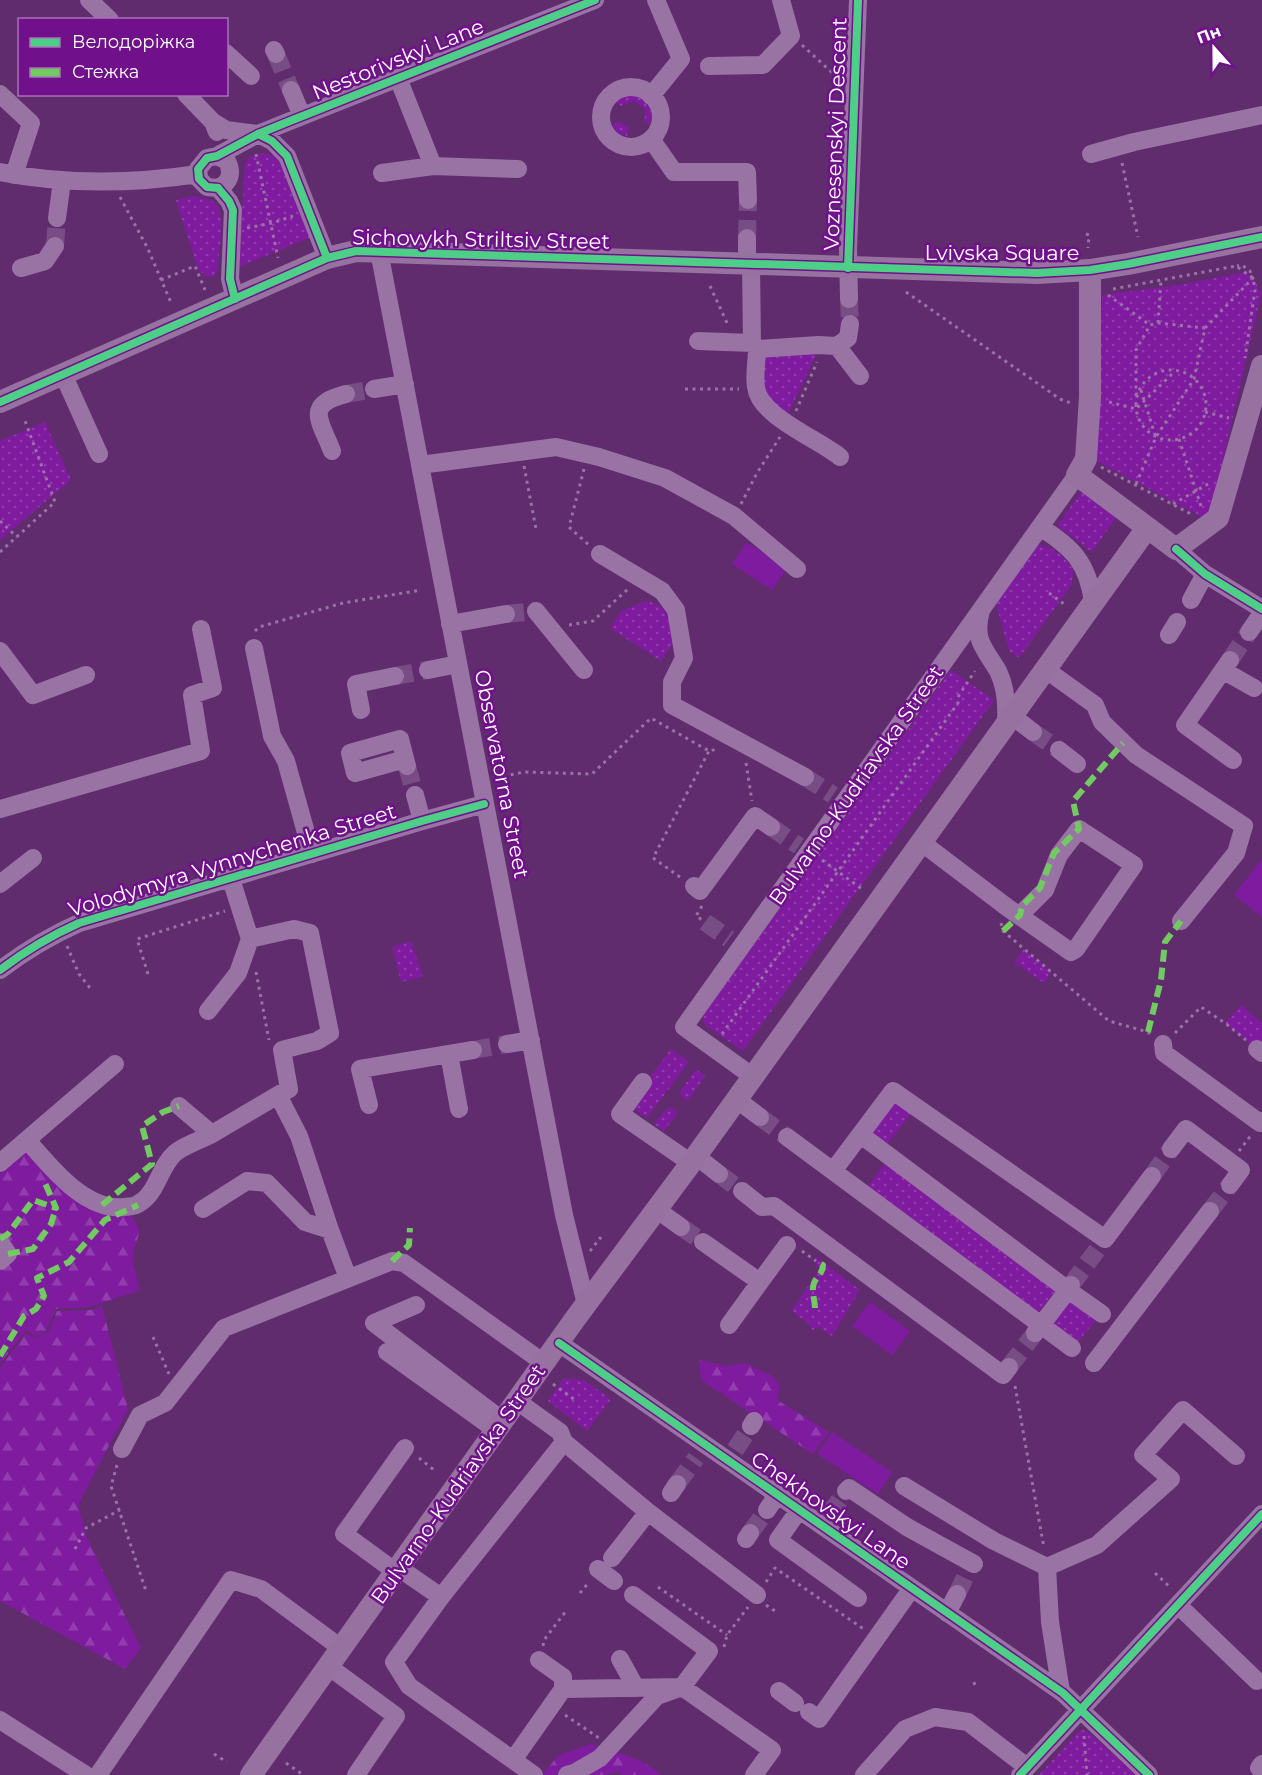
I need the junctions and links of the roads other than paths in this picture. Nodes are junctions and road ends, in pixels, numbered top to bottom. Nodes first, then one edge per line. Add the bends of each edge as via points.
1 (89, 0) edge
2 (595, 0) edge
3 (656, 0) edge
4 (781, 0) edge
5 (858, 0) edge
6 (108, 18) edge
7 (228, 55) edge
8 (709, 66) dead end
9 (251, 76) dead end
10 (398, 78) junction
11 (291, 90) tunnel mouth
12 (0, 94) edge
13 (188, 96) edge
14 (651, 96) junction
15 (1262, 115) edge
16 (302, 116) junction
17 (213, 122) junction
18 (258, 134) junction
19 (651, 139) junction
20 (1091, 154) dead end
21 (217, 156) junction
22 (433, 166) junction
23 (518, 169) dead end
24 (382, 173) dead end
25 (7, 174) edge
26 (198, 174) junction
27 (62, 181) junction
28 (218, 188) junction
29 (748, 200) tunnel mouth
30 (57, 218) tunnel mouth
31 (1262, 237) edge
32 (747, 238) tunnel mouth
33 (55, 246) dead end
34 (379, 251) junction
35 (327, 258) junction
36 (1089, 259) junction
37 (749, 264) junction
38 (21, 268) dead end
39 (848, 268) junction
40 (235, 299) junction
41 (849, 299) tunnel mouth
42 (850, 324) tunnel mouth
43 (698, 341) dead end
44 (748, 345) junction
45 (831, 346) junction
46 (1253, 363) edge
47 (63, 374) junction
48 (860, 376) dead end
49 (405, 384) junction
50 (374, 389) tunnel mouth
51 (346, 394) tunnel mouth
52 (0, 402) edge
53 (332, 451) dead end
54 (99, 454) dead end
55 (840, 457) dead end
56 (420, 465) junction
57 (1085, 469) junction
58 (1040, 527) junction
59 (1147, 528) junction
60 (1176, 549) junction
61 (600, 554) road end
62 (797, 569) dead end
63 (1205, 574) junction
64 (1191, 600) dead end
65 (1093, 602) junction
66 (982, 609) junction
67 (536, 611) dead end
68 (1262, 611) edge
69 (506, 614) tunnel mouth
70 (450, 624) junction
71 (201, 630) dead end
72 (1249, 632) tunnel mouth
73 (254, 648) road end
74 (0, 651) edge
75 (458, 664) junction
76 (1045, 669) junction
77 (428, 670) tunnel mouth
78 (584, 670) dead end
79 (86, 675) dead end
80 (395, 676) tunnel mouth
81 (1254, 688) dead end
82 (360, 710) dead end
83 (1009, 719) junction
84 (1033, 732) tunnel mouth
85 (1059, 750) tunnel mouth
86 (1233, 759) dead end
87 (1077, 764) dead end
88 (805, 777) tunnel mouth
89 (415, 795) tunnel mouth
90 (484, 804) junction
91 (0, 809) edge
92 (422, 820) junction
93 (771, 827) tunnel mouth
94 (921, 842) junction
95 (312, 854) junction
96 (33, 858) dead end
97 (231, 879) junction
98 (0, 884) edge
99 (693, 886) dead end
100 (1020, 915) junction
101 (1181, 921) dead end
102 (250, 939) junction
103 (0, 970) edge
104 (208, 1011) dead end
105 (531, 1040) junction
106 (507, 1044) tunnel mouth
107 (1163, 1044) road end
108 (473, 1050) tunnel mouth
109 (449, 1054) junction
110 (115, 1064) dead end
111 (752, 1076) junction
112 (643, 1082) dead end
113 (278, 1095) junction
114 (736, 1099) junction
115 (369, 1105) dead end
116 (179, 1106) dead end
117 (459, 1109) dead end
118 (760, 1117) tunnel mouth
119 (1261, 1122) edge
120 (212, 1134) junction
121 (861, 1134) junction
122 (787, 1137) tunnel mouth
123 (27, 1140) junction
124 (1171, 1149) tunnel mouth
125 (693, 1160) junction
126 (0, 1163) edge
127 (833, 1171) junction
128 (719, 1174) tunnel mouth
129 (1152, 1176) tunnel mouth
130 (1230, 1185) tunnel mouth
131 (742, 1191) tunnel mouth
132 (203, 1209) dead end
133 (656, 1209) junction
134 (1210, 1210) tunnel mouth
135 (681, 1227) tunnel mouth
136 (330, 1230) junction
137 (0, 1242) edge
138 (703, 1242) tunnel mouth
139 (787, 1245) dead end
140 (0, 1261) edge
141 (348, 1278) junction
142 (760, 1282) junction
143 (1070, 1287) junction
144 (586, 1304) junction
145 (416, 1305) dead end
146 (1102, 1314) dead end
147 (729, 1325) dead end
148 (1038, 1329) junction
149 (559, 1342) junction
150 (1072, 1348) dead end
151 (387, 1352) dead end
152 (544, 1363) junction
153 (1094, 1363) dead end
154 (1006, 1371) road end
155 (517, 1401) junction
156 (500, 1425) junction
157 (564, 1442) junction
158 (405, 1448) road end
159 (122, 1449) road end
160 (1236, 1456) dead end
161 (904, 1486) dead end
162 (846, 1491) dead end
163 (799, 1510) junction
164 (648, 1512) junction
165 (1262, 1514) edge
166 (987, 1538) junction
167 (1047, 1567) junction
168 (397, 1570) junction
169 (614, 1581) dead end
170 (912, 1588) junction
171 (957, 1594) tunnel mouth
172 (633, 1595) dead end
173 (1175, 1597) junction
174 (441, 1598) junction
175 (858, 1598) dead end
176 (752, 1601) road end
177 (947, 1613) junction
178 (542, 1648) road end
179 (334, 1657) junction
180 (620, 1659) dead end
181 (1257, 1681) dead end
182 (682, 1687) junction
183 (636, 1688) junction
184 (563, 1689) junction
185 (779, 1691) dead end
186 (1060, 1692) junction
187 (1080, 1710) junction
188 (0, 1719) edge
189 (513, 1760) junction
190 (1262, 1764) edge
191 (1262, 1770) edge
192 (1023, 1771) edge
193 (364, 1772) edge
194 (86, 1775) edge
195 (98, 1775) edge
196 (251, 1775) edge
197 (534, 1775) edge
198 (567, 1775) edge
199 (754, 1775) edge
200 (864, 1775) edge
201 (1149, 1775) edge

1 - 6 street
2 - 10 street, Nestorivskyi Lane
3 - 14 street via 681,59
4 - 8 street via 791,36 763,65
5 - 39 street, Voznesenskyi Descent
7 - 9 street
10 - 16 street, Nestorivskyi Lane
10 - 22 street
11 - 16 street
12 - 25 street via 31,123
13 - 17 street
14 - 19 street via 658,103 661,122
14 - 19 street via 644,89 624,87 607,98 600,117 607,136 624,146 633,147
15 - 20 street
16 - 18 street, Nestorivskyi Lane
17 - 18 street, Nestorivskyi Lane via 226,130
17 - 21 street
18 - 21 street, Nestorivskyi Lane
18 - 35 street via 287,156
19 - 29 street via 674,171 747,172
21 - 26 street via 202,161
21 - 28 street via 227,161 231,172 227,182
22 - 23 street
22 - 24 street
25 - 27 street
26 - 27 street via 141,182
26 - 28 street via 207,187
27 - 30 street
28 - 40 street via 233,210 230,279
31 - 36 main road, Lvivska Square
32 - 37 street
33 - 38 street via 45,261
34 - 35 main road, Sichovykh Striltsiv Street via 356,251
34 - 37 main road, Sichovykh Striltsiv Street
34 - 49 street, Observatorna Street
35 - 40 main road, Sichovykh Striltsiv Street
36 - 39 main road, Lvivska Square via 1037,273
36 - 57 main road, Lvivska Square
37 - 39 main road, Sichovykh Striltsiv Street
37 - 44 street
39 - 41 street, Voznesenskyi Descent
40 - 47 main road, Sichovykh Striltsiv Street
42 - 45 street via 848,338
43 - 44 street
44 - 45 street
44 - 55 street via 761,401 771,412 791,418
45 - 48 street
46 - 60 main road via 1218,518
47 - 52 main road, Sichovykh Striltsiv Street
47 - 54 street
49 - 50 street
49 - 56 street, Observatorna Street
51 - 53 street via 330,399 318,409
56 - 62 street via 556,447 587,454 665,478 735,516
56 - 70 street, Observatorna Street
57 - 58 street, Bulvarno-Kudriavska Street
57 - 59 main road
58 - 65 street via 1076,554 1086,572
58 - 66 street, Bulvarno-Kudriavska Street
59 - 60 main road
59 - 65 main road, Bulvarno-Kudriavska Street
60 - 63 street
61 - 88 street via 662,591 676,610 684,658 672,682 672,705
63 - 64 street
63 - 68 street
65 - 76 main road, Bulvarno-Kudriavska Street
66 - 83 street via 978,624 980,640 1005,689
66 - 111 street, Bulvarno-Kudriavska Street via 839,798 808,851 735,943 684,1027
67 - 78 street
68 - 72 street
69 - 70 street
70 - 75 street, Observatorna Street
71 - 91 street via 213,688 192,695 201,752
73 - 95 street via 272,736 286,761
74 - 79 street via 33,695
75 - 77 street
75 - 90 street, Observatorna Street
76 - 83 main road, Bulvarno-Kudriavska Street
76 - 101 street via 1095,705 1102,722 1136,755 1244,826 1236,853
80 - 82 street via 356,684
81 - 86 street via 1227,665 1185,725
83 - 84 street
83 - 94 main road, Bulvarno-Kudriavska Street
85 - 87 street
89 - 92 street
90 - 92 street, Volodymyra Vynnychenka Street
90 - 105 street, Observatorna Street
92 - 95 street, Volodymyra Vynnychenka Street
93 - 99 street via 755,816 700,891
94 - 100 street
94 - 111 main road, Bulvarno-Kudriavska Street
95 - 97 street, Volodymyra Vynnychenka Street
96 - 98 street
97 - 102 street
97 - 103 street, Volodymyra Vynnychenka Street via 79,923 41,941
100 - 100 street via 1071,952 1134,865 1079,829 1059,855 1045,890
102 - 104 street via 238,973
102 - 113 street via 294,929 310,933 330,1033 317,1041 282,1050 289,1089
105 - 106 street
105 - 144 street, Observatorna Street via 564,1215
107 - 119 street via 1164,1053
108 - 109 street
109 - 115 street via 360,1069
109 - 117 street
110 - 123 street
111 - 114 main road, Bulvarno-Kudriavska Street
112 - 125 street via 620,1114
113 - 120 street
113 - 136 street via 299,1136
114 - 118 street
114 - 125 main road, Bulvarno-Kudriavska Street
116 - 120 street
120 - 123 street via 176,1152 162,1169 156,1186 138,1205 116,1208 78,1192
121 - 127 street
121 - 129 street via 893,1091 1101,1245
121 - 143 street
122 - 127 street
123 - 126 street
124 - 130 street via 1186,1129 1241,1170
125 - 128 street
125 - 133 main road, Bulvarno-Kudriavska Street
127 - 148 street
131 - 154 street via 762,1207 774,1206
132 - 136 street via 247,1181 267,1183 305,1222
133 - 135 street
133 - 144 main road, Bulvarno-Kudriavska Street
134 - 153 street
136 - 141 street
137 - 140 street via 8,1254
138 - 142 street
139 - 142 street
141 - 152 street via 392,1261 404,1263
141 - 159 street via 224,1329 165,1403 140,1414
142 - 147 street
143 - 146 street
143 - 148 street
144 - 149 main road, Bulvarno-Kudriavska Street
145 - 156 street via 374,1323
148 - 150 street
149 - 152 main road, Bulvarno-Kudriavska Street
149 - 163 street, Chekhovskyi Lane via 700,1452 731,1455 772,1502
151 - 156 street
152 - 155 main road, Bulvarno-Kudriavska Street
155 - 156 main road, Bulvarno-Kudriavska Street
155 - 157 street via 560,1432
156 - 168 main road, Bulvarno-Kudriavska Street
157 - 164 street
157 - 174 street
158 - 168 street via 344,1534
160 - 167 street via 1183,1410 1143,1455 1171,1479 1097,1545
161 - 166 street
162 - 166 street via 849,1488 971,1566
163 - 170 street, Chekhovskyi Lane via 825,1520
163 - 175 street via 777,1540
164 - 169 street via 605,1564
164 - 176 street via 700,1543
165 - 173 street
166 - 167 street
167 - 186 street
168 - 174 street
168 - 179 main road, Bulvarno-Kudriavska Street
170 - 177 street, Chekhovskyi Lane
170 - 185 street via 819,1719
171 - 177 street
172 - 182 street via 709,1651
173 - 181 street
173 - 187 street
174 - 189 street via 394,1662 409,1686
177 - 186 street, Chekhovskyi Lane
178 - 184 street via 563,1677
179 - 193 street via 396,1716
179 - 195 street via 261,1589 231,1580
179 - 196 main road, Bulvarno-Kudriavska Street
180 - 183 street
182 - 183 street
182 - 198 street via 657,1696 600,1758
182 - 199 street via 772,1750
183 - 184 street
184 - 189 street
186 - 187 street, Chekhovskyi Lane
187 - 192 street
187 - 201 street, Chekhovskyi Lane
188 - 194 street
189 - 197 street
190 - 191 street
192 - 200 street via 968,1722 935,1717 905,1729

